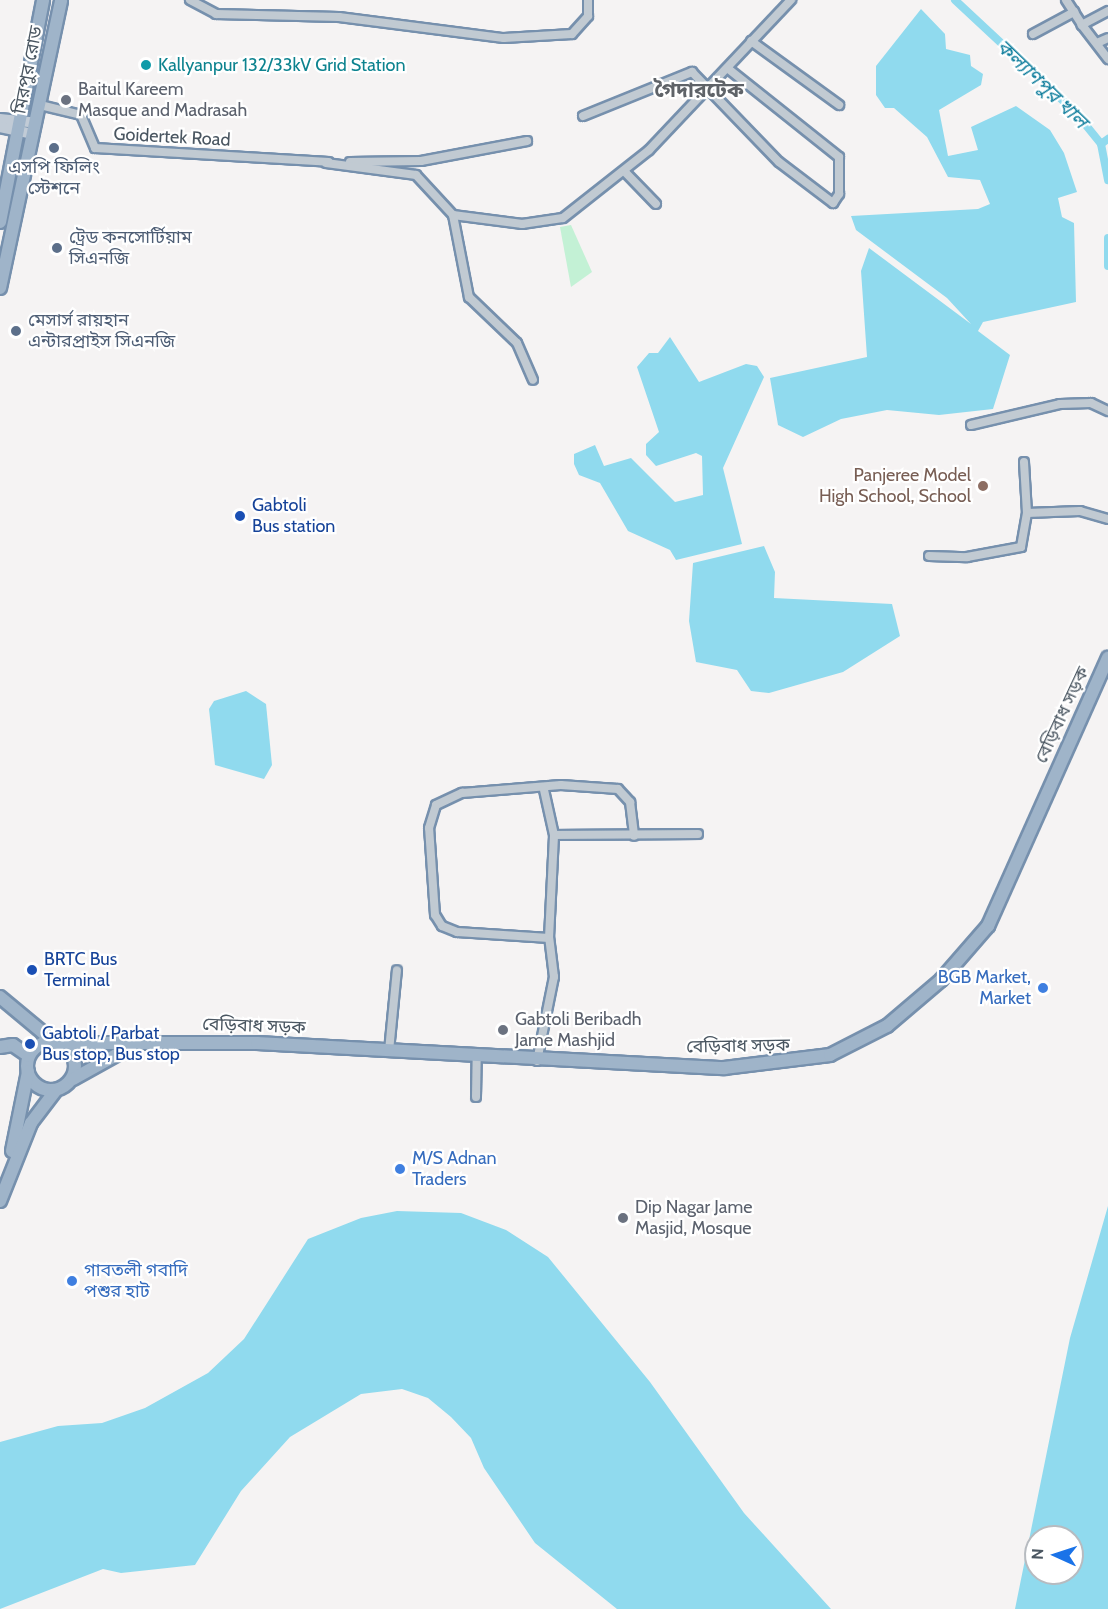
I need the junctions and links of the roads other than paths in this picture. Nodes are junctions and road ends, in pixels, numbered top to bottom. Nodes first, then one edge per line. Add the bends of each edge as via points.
1 (43, 0) edge
2 (61, 0) edge
3 (190, 0) edge
4 (588, 0) edge
5 (791, 0) edge
6 (1066, 0) edge
7 (1108, 11) edge
8 (1074, 12) junction
9 (1082, 25) junction
10 (1033, 34) dead end
11 (1108, 38) edge
12 (751, 41) junction
13 (1097, 43) junction
14 (1108, 59) edge
15 (727, 68) junction
16 (710, 89) junction
17 (40, 105) junction
18 (839, 105) dead end
19 (583, 116) dead end
20 (0, 118) edge
21 (0, 127) edge
22 (21, 127) junction
23 (35, 129) junction
24 (527, 141) dead end
25 (326, 163) junction
26 (626, 172) junction
27 (656, 204) dead end
28 (453, 215) junction
29 (0, 222) edge
30 (0, 288) edge
31 (533, 380) dead end
32 (1108, 411) edge
33 (971, 426) dead end
34 (1024, 462) dead end
35 (1027, 513) junction
36 (1108, 519) edge
37 (929, 556) dead end
38 (1108, 658) edge
39 (544, 790) junction
40 (698, 834) dead end
41 (554, 835) junction
42 (634, 836) junction
43 (549, 938) junction
44 (397, 970) dead end
45 (0, 997) edge
46 (146, 1041) junction
47 (57, 1042) junction
48 (0, 1047) edge
49 (389, 1051) junction
50 (29, 1056) junction
51 (477, 1058) junction
52 (537, 1061) junction
53 (28, 1072) junction
54 (71, 1080) junction
55 (56, 1090) junction
56 (476, 1097) dead end
57 (0, 1186) edge
58 (0, 1201) edge

1 - 22 highway, মিরপুর রোড
2 - 17 highway, মিরপুর রোড
3 - 4 street via 216,14 339,17 504,38 572,34 588,16
5 - 12 street
6 - 8 street
7 - 9 street
8 - 9 street
8 - 10 street
9 - 13 street
11 - 13 street
12 - 15 street
12 - 18 street
13 - 14 street
15 - 16 street
15 - 16 street via 839,157 839,194 833,203 779,162
16 - 19 street via 692,72
16 - 26 street
17 - 23 highway, মিরপুর রোড
17 - 25 street, Goidertek Road via 81,115 95,148
20 - 22 main road
21 - 22 main road
22 - 23 main road
22 - 29 highway, মিরপুর রোড
23 - 30 highway, মিরপুর রোড
24 - 25 street, Goidertek Road via 421,160
25 - 28 street, Goidertek Road via 416,175
26 - 27 street
26 - 28 street via 582,208 541,224
28 - 31 street via 469,297 517,342
32 - 33 street via 1091,403 1060,404
34 - 35 street
35 - 36 street via 1080,511
35 - 37 street via 1021,547 967,556
38 - 52 highway, বেড়িবাধ সড়ক via 988,926 941,980 887,1026 830,1055 780,1065
39 - 41 street
39 - 42 street via 561,785 618,789 630,802
39 - 43 street via 462,793 435,805 429,828 435,915 442,926 457,932
40 - 42 street
41 - 42 street
41 - 43 street
43 - 52 street via 554,977
44 - 49 street
45 - 47 highway
46 - 47 highway, বেড়িবাধ সড়ক
46 - 49 highway, বেড়িবাধ সড়ক
46 - 54 highway, বেড়িবাধ সড়ক
47 - 50 highway via 38,1045
47 - 54 highway via 74,1055
48 - 50 highway via 13,1045
49 - 51 highway, বেড়িবাধ সড়ক
50 - 53 highway
51 - 52 highway, বেড়িবাধ সড়ক
51 - 56 street
53 - 55 highway via 35,1084
53 - 57 highway
54 - 55 highway
55 - 58 highway via 30,1123

